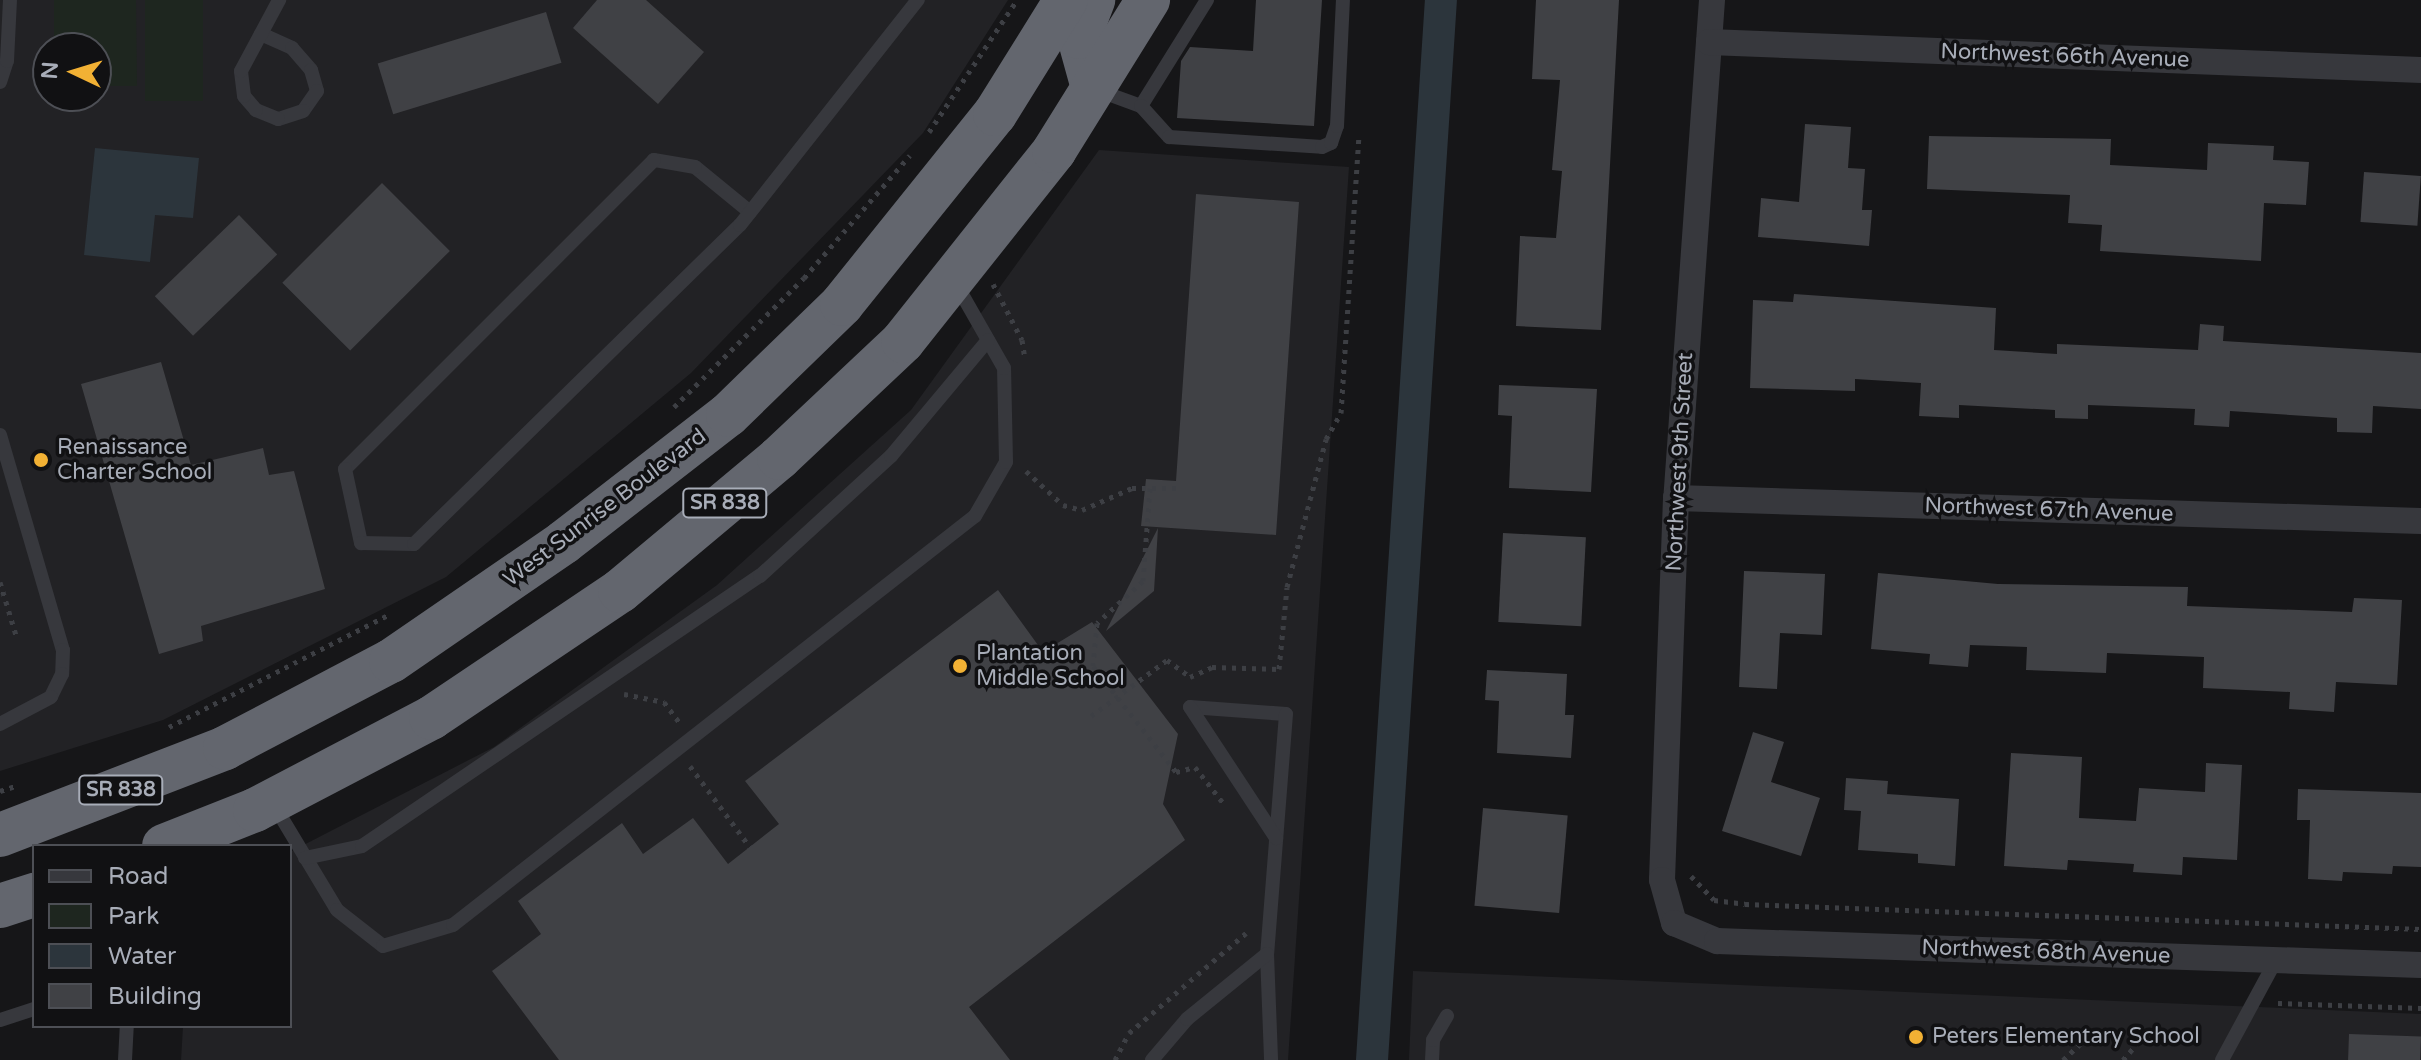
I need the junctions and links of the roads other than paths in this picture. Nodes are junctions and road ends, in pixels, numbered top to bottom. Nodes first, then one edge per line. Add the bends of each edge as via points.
1 (10, 0) edge
2 (279, 0) edge
3 (918, 0) edge
4 (1066, 0) edge
5 (1093, 0) edge
6 (1148, 0) edge
7 (1207, 0) edge
8 (1343, 0) edge
9 (1712, 0) edge
10 (261, 34) junction
11 (1709, 42) junction
12 (2421, 70) edge
13 (0, 82) edge
14 (1093, 88) junction
15 (1141, 106) junction
16 (750, 212) junction
17 (969, 275) junction
18 (988, 340) junction
19 (0, 435) edge
20 (1676, 498) junction
21 (2421, 521) edge
22 (0, 723) edge
23 (240, 740) junction
24 (271, 801) junction
25 (0, 835) edge
26 (1276, 838) junction
27 (169, 844) edge
28 (305, 858) junction
29 (32, 896) edge
30 (0, 906) edge
31 (1674, 923) joint
32 (1267, 954) junction
33 (2276, 960) junction
34 (2421, 965) edge
35 (32, 1010) edge
36 (1447, 1016) dead end
37 (0, 1020) edge
38 (127, 1028) edge
39 (125, 1060) edge
40 (1152, 1060) edge
41 (1271, 1060) edge
42 (1432, 1060) edge
43 (2222, 1060) edge

1 - 13 lane via 7,61
2 - 10 lane
3 - 16 lane
4 - 23 highway, West Sunrise Boulevard / SR 838 via 995,114 842,304 728,415 564,542 391,661
5 - 14 highway via 1079,37
6 - 14 highway, SR 838
7 - 15 lane
8 - 15 lane via 1337,126 1331,143 1322,147 1169,137
9 - 11 street, Northwest 9th Street
10 - 10 lane via 241,71 244,96 256,110 278,119 303,111 317,91 311,70 292,48
11 - 12 street, Northwest 66th Avenue
11 - 20 street, Northwest 9th Street
14 - 15 lane
14 - 17 highway, SR 838
16 - 16 lane via 414,544 361,543 345,469 654,160 695,167
17 - 18 lane
17 - 24 highway, SR 838 via 779,458 620,591 431,718
18 - 28 lane via 891,456 760,576 362,846
18 - 28 lane via 1004,368 1006,462 975,516 453,925 383,946 337,910
19 - 22 lane via 63,650 62,674 51,697
20 - 21 street, Northwest 67th Avenue
20 - 31 street, Northwest 9th Street via 1662,880
23 - 24 highway
23 - 25 highway, West Sunrise Boulevard / SR 838
24 - 27 highway, SR 838
24 - 28 lane
26 - 26 lane via 1215,748 1190,707 1286,714
26 - 32 lane
29 - 30 highway
31 - 33 street, Northwest 68th Avenue via 1717,941
32 - 40 lane via 1187,1019
32 - 41 lane
33 - 34 street, Northwest 68th Avenue
33 - 43 lane
35 - 37 lane
36 - 42 lane via 1433,1040
38 - 39 lane

